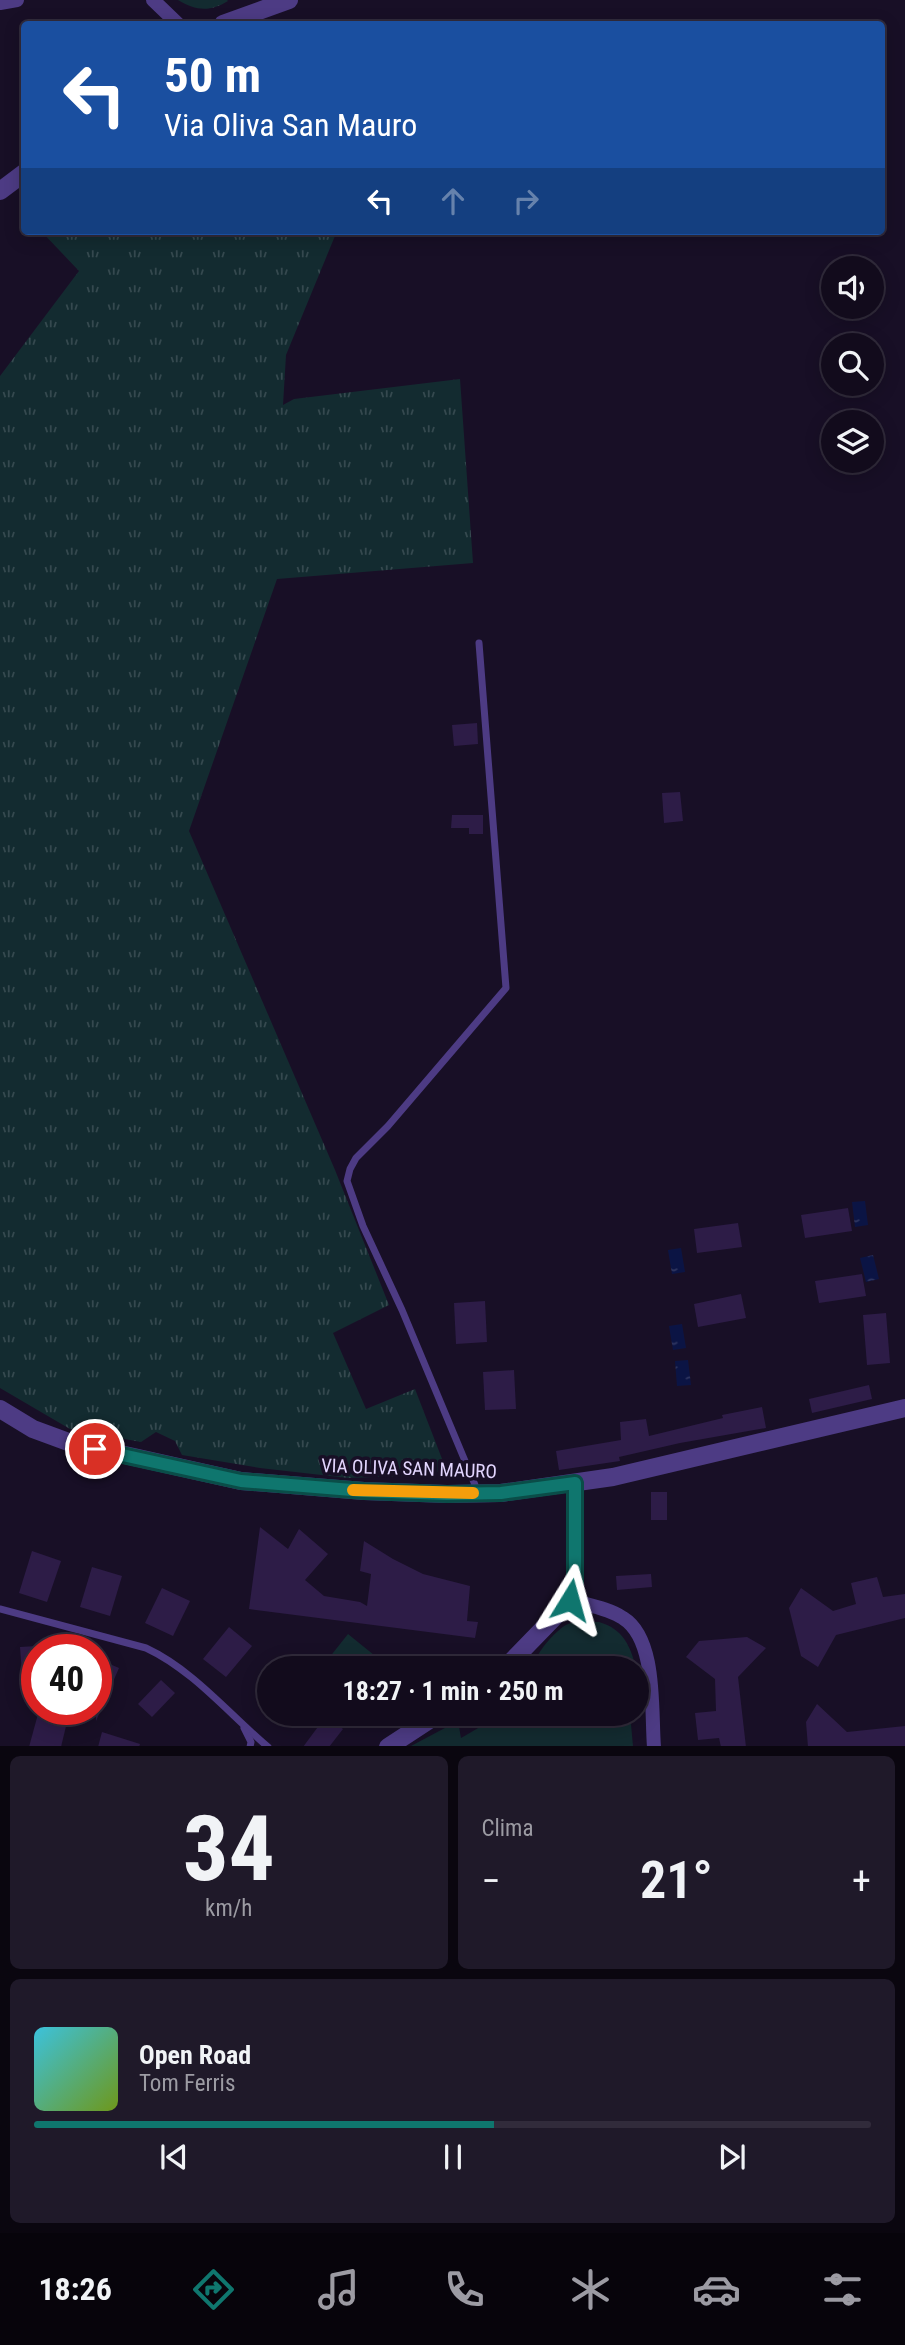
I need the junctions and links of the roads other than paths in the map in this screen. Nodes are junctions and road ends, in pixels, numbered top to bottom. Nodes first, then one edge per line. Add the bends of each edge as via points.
1 (17, 0) edge
2 (153, 0) edge
3 (289, 0) edge
4 (0, 3) edge
5 (175, 21) edge
6 (231, 21) edge
7 (21, 175) edge
8 (0, 191) edge
9 (480, 643) dead end
10 (905, 1408) edge
11 (1, 1412) edge
12 (575, 1483) junction
13 (478, 1493) junction
14 (570, 1600) junction
15 (0, 1609) edge
16 (516, 1656) edge
17 (241, 1722) junction
18 (420, 1726) edge
19 (250, 1746) edge
20 (268, 1746) edge
21 (388, 1746) edge
22 (654, 1746) edge

1 - 4 street
2 - 5 street
3 - 6 street
7 - 8 street
9 - 13 lane via 506,988 356,1158 347,1181
10 - 12 street, VIA OLIVA SAN MAURO
11 - 13 street, VIA OLIVA SAN MAURO via 71,1443 241,1481 364,1491
12 - 13 street, VIA OLIVA SAN MAURO
12 - 14 street via 575,1582
14 - 16 street
14 - 22 street via 624,1618 639,1633 647,1656
15 - 17 lane via 146,1648 180,1668
17 - 19 lane
17 - 20 lane
18 - 21 street

